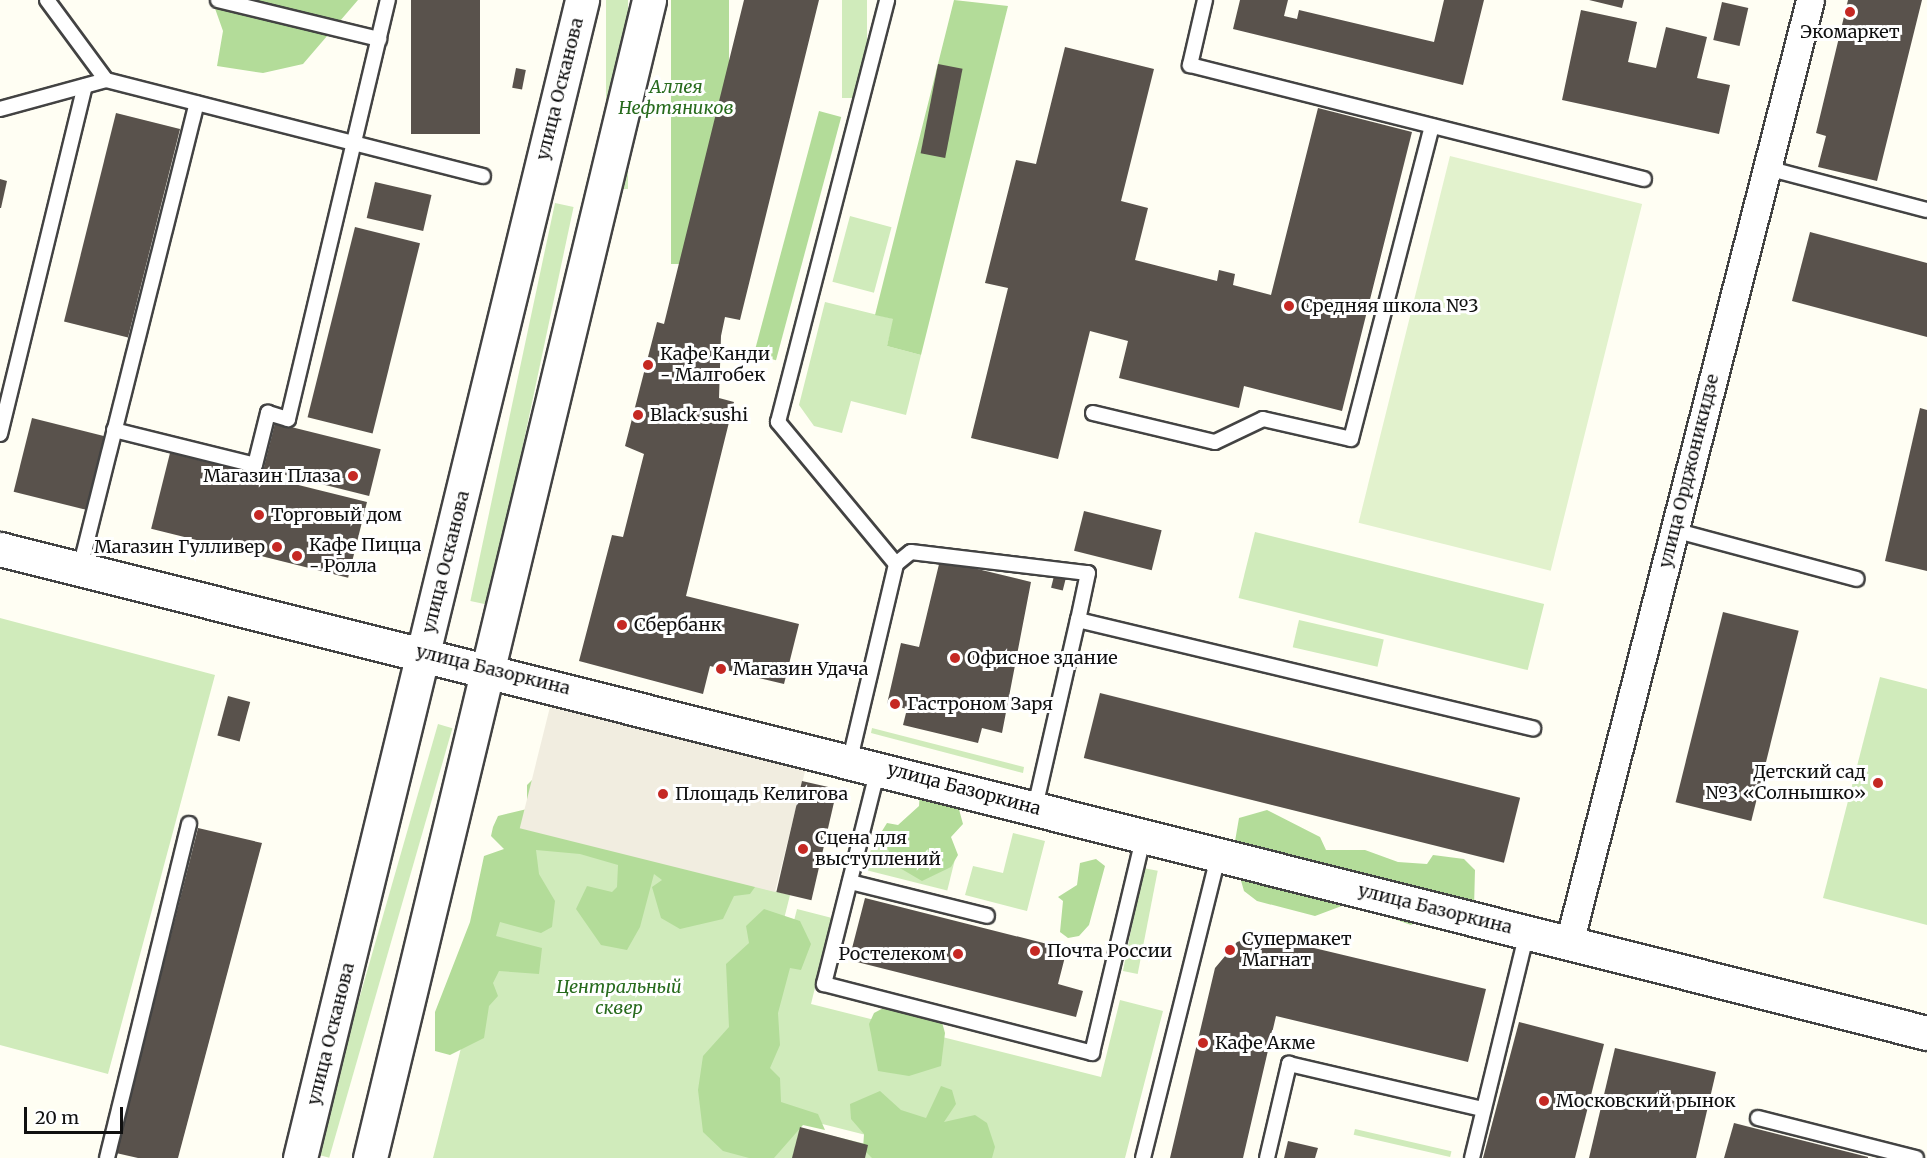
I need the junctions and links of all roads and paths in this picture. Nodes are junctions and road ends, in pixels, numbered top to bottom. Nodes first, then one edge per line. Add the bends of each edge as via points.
1 (47, 0) edge
2 (218, 0) edge
3 (388, 0) edge
4 (582, 0) edge
5 (649, 0) edge
6 (887, 0) edge
7 (1205, 0) edge
8 (1810, 0) edge
9 (379, 39) junction
10 (106, 80) junction
11 (85, 86) junction
12 (197, 103) junction
13 (0, 110) edge
14 (1432, 126) junction
15 (353, 143) junction
16 (1767, 168) junction
17 (483, 176) dead end
18 (1644, 179) dead end
19 (1927, 210) edge
20 (1093, 413) dead end
21 (114, 430) junction
22 (0, 434) edge
23 (1674, 530) junction
24 (0, 549) edge
25 (896, 564) junction
26 (80, 568) junction
27 (1857, 579) dead end
28 (1078, 620) junction
29 (424, 653) junction
30 (487, 669) junction
31 (1533, 728) dead end
32 (864, 763) junction
33 (1035, 807) junction
34 (189, 824) dead end
35 (1144, 835) junction
36 (1219, 854) junction
37 (850, 882) junction
38 (987, 916) dead end
39 (1527, 932) junction
40 (1569, 943) junction
41 (1927, 1034) edge
42 (1484, 1109) junction
43 (1758, 1118) dead end
44 (106, 1158) edge
45 (300, 1158) edge
46 (370, 1158) edge
47 (1143, 1158) edge
48 (1267, 1158) edge
49 (1472, 1158) edge
50 (1916, 1158) edge

1 - 10 lane
2 - 9 lane
3 - 9 lane
4 - 29 street, улица Осканова
5 - 30 street
6 - 25 lane via 778,422
7 - 14 lane via 1190,65
8 - 16 street, улица Орджоникидзе
9 - 15 lane
10 - 11 lane
10 - 12 lane
11 - 13 lane
11 - 22 lane
12 - 15 lane
12 - 21 lane
14 - 18 lane
14 - 20 lane via 1351,439 1263,419 1215,442
15 - 17 lane
15 - 21 lane via 288,419 268,413 255,465
16 - 19 lane
16 - 23 street, улица Орджоникидзе
21 - 26 lane
23 - 27 lane
23 - 40 street, улица Орджоникидзе
24 - 26 street, улица Базоркина
25 - 28 lane via 911,552 1088,573
25 - 32 lane
26 - 29 street, улица Базоркина
28 - 31 lane
28 - 33 lane
29 - 30 street, улица Базоркина
29 - 45 street, улица Осканова
30 - 32 street, улица Базоркина
30 - 46 street
32 - 33 street, улица Базоркина
32 - 37 lane
33 - 35 street, улица Базоркина
34 - 44 lane
35 - 36 street, улица Базоркина
35 - 37 lane via 1092,1053 824,984
36 - 39 street, улица Базоркина
36 - 47 lane
37 - 38 lane
39 - 40 street, улица Базоркина
39 - 42 lane
40 - 41 street, улица Базоркина
42 - 48 lane via 1289,1064
42 - 49 lane
43 - 50 lane

